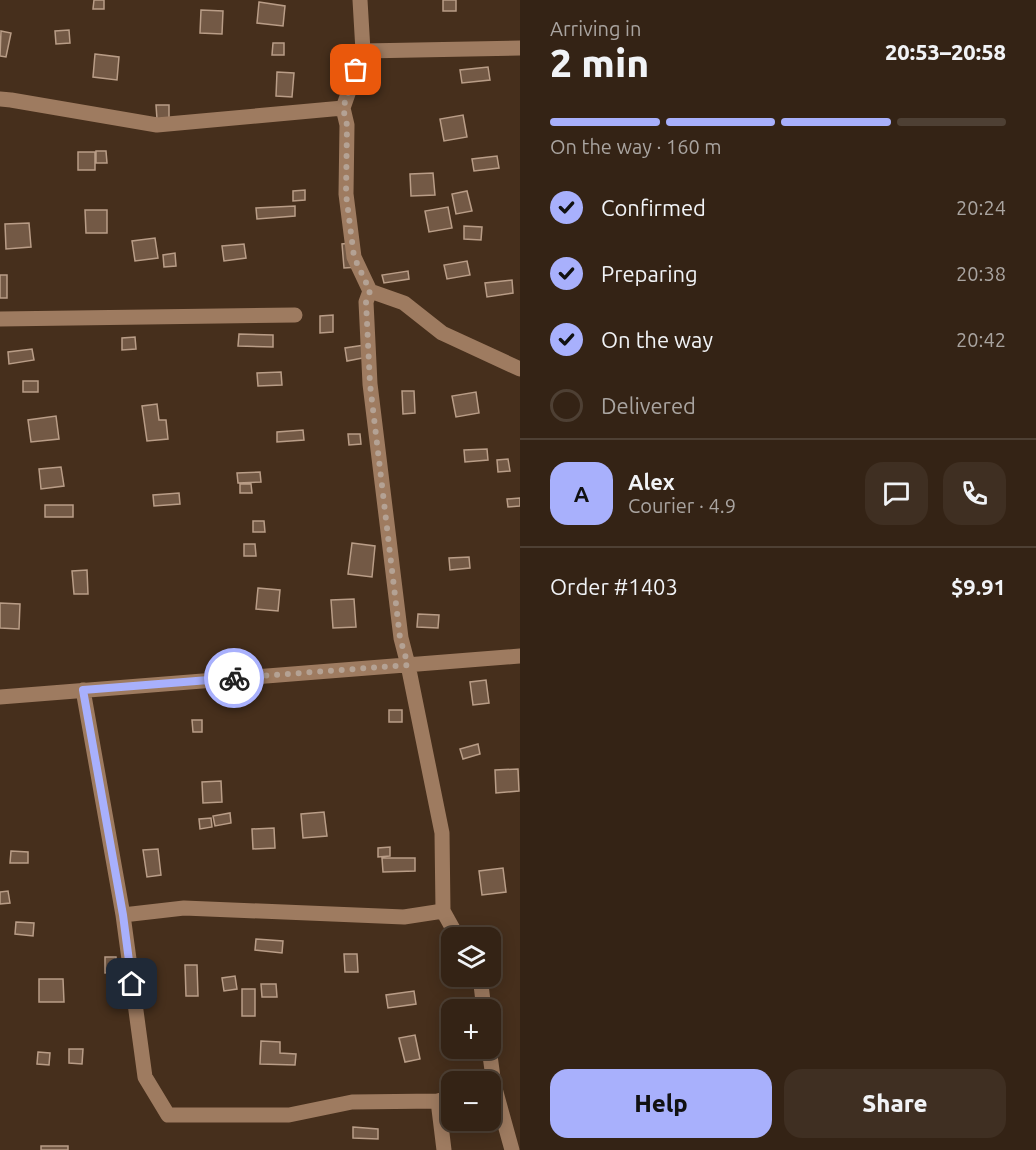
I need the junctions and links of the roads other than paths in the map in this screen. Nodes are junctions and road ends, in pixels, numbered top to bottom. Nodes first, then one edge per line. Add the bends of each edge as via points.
1 (360, 0) edge
2 (520, 48) edge
3 (363, 51) junction
4 (0, 99) edge
5 (343, 108) junction
6 (370, 291) junction
7 (295, 315) dead end
8 (0, 319) edge
9 (520, 369) edge
10 (520, 656) edge
11 (408, 665) junction
12 (83, 690) junction
13 (0, 697) edge
14 (443, 911) junction
15 (123, 915) junction
16 (452, 927) edge
17 (441, 1099) edge
18 (501, 1115) edge
19 (444, 1131) edge
20 (444, 1150) edge
21 (512, 1150) edge

1 - 3 street
2 - 3 street
3 - 5 street
4 - 5 street via 157,125
5 - 6 street via 347,125 346,194 354,257
6 - 9 street via 404,303 442,333
6 - 11 street via 366,302 370,384 400,638
7 - 8 street
10 - 11 street
11 - 12 street
11 - 14 street via 442,833
12 - 13 street
12 - 15 street
14 - 15 street via 404,917 184,908
14 - 16 street
15 - 17 street via 144,1077 168,1115 289,1115 352,1102
18 - 21 street
19 - 20 street

